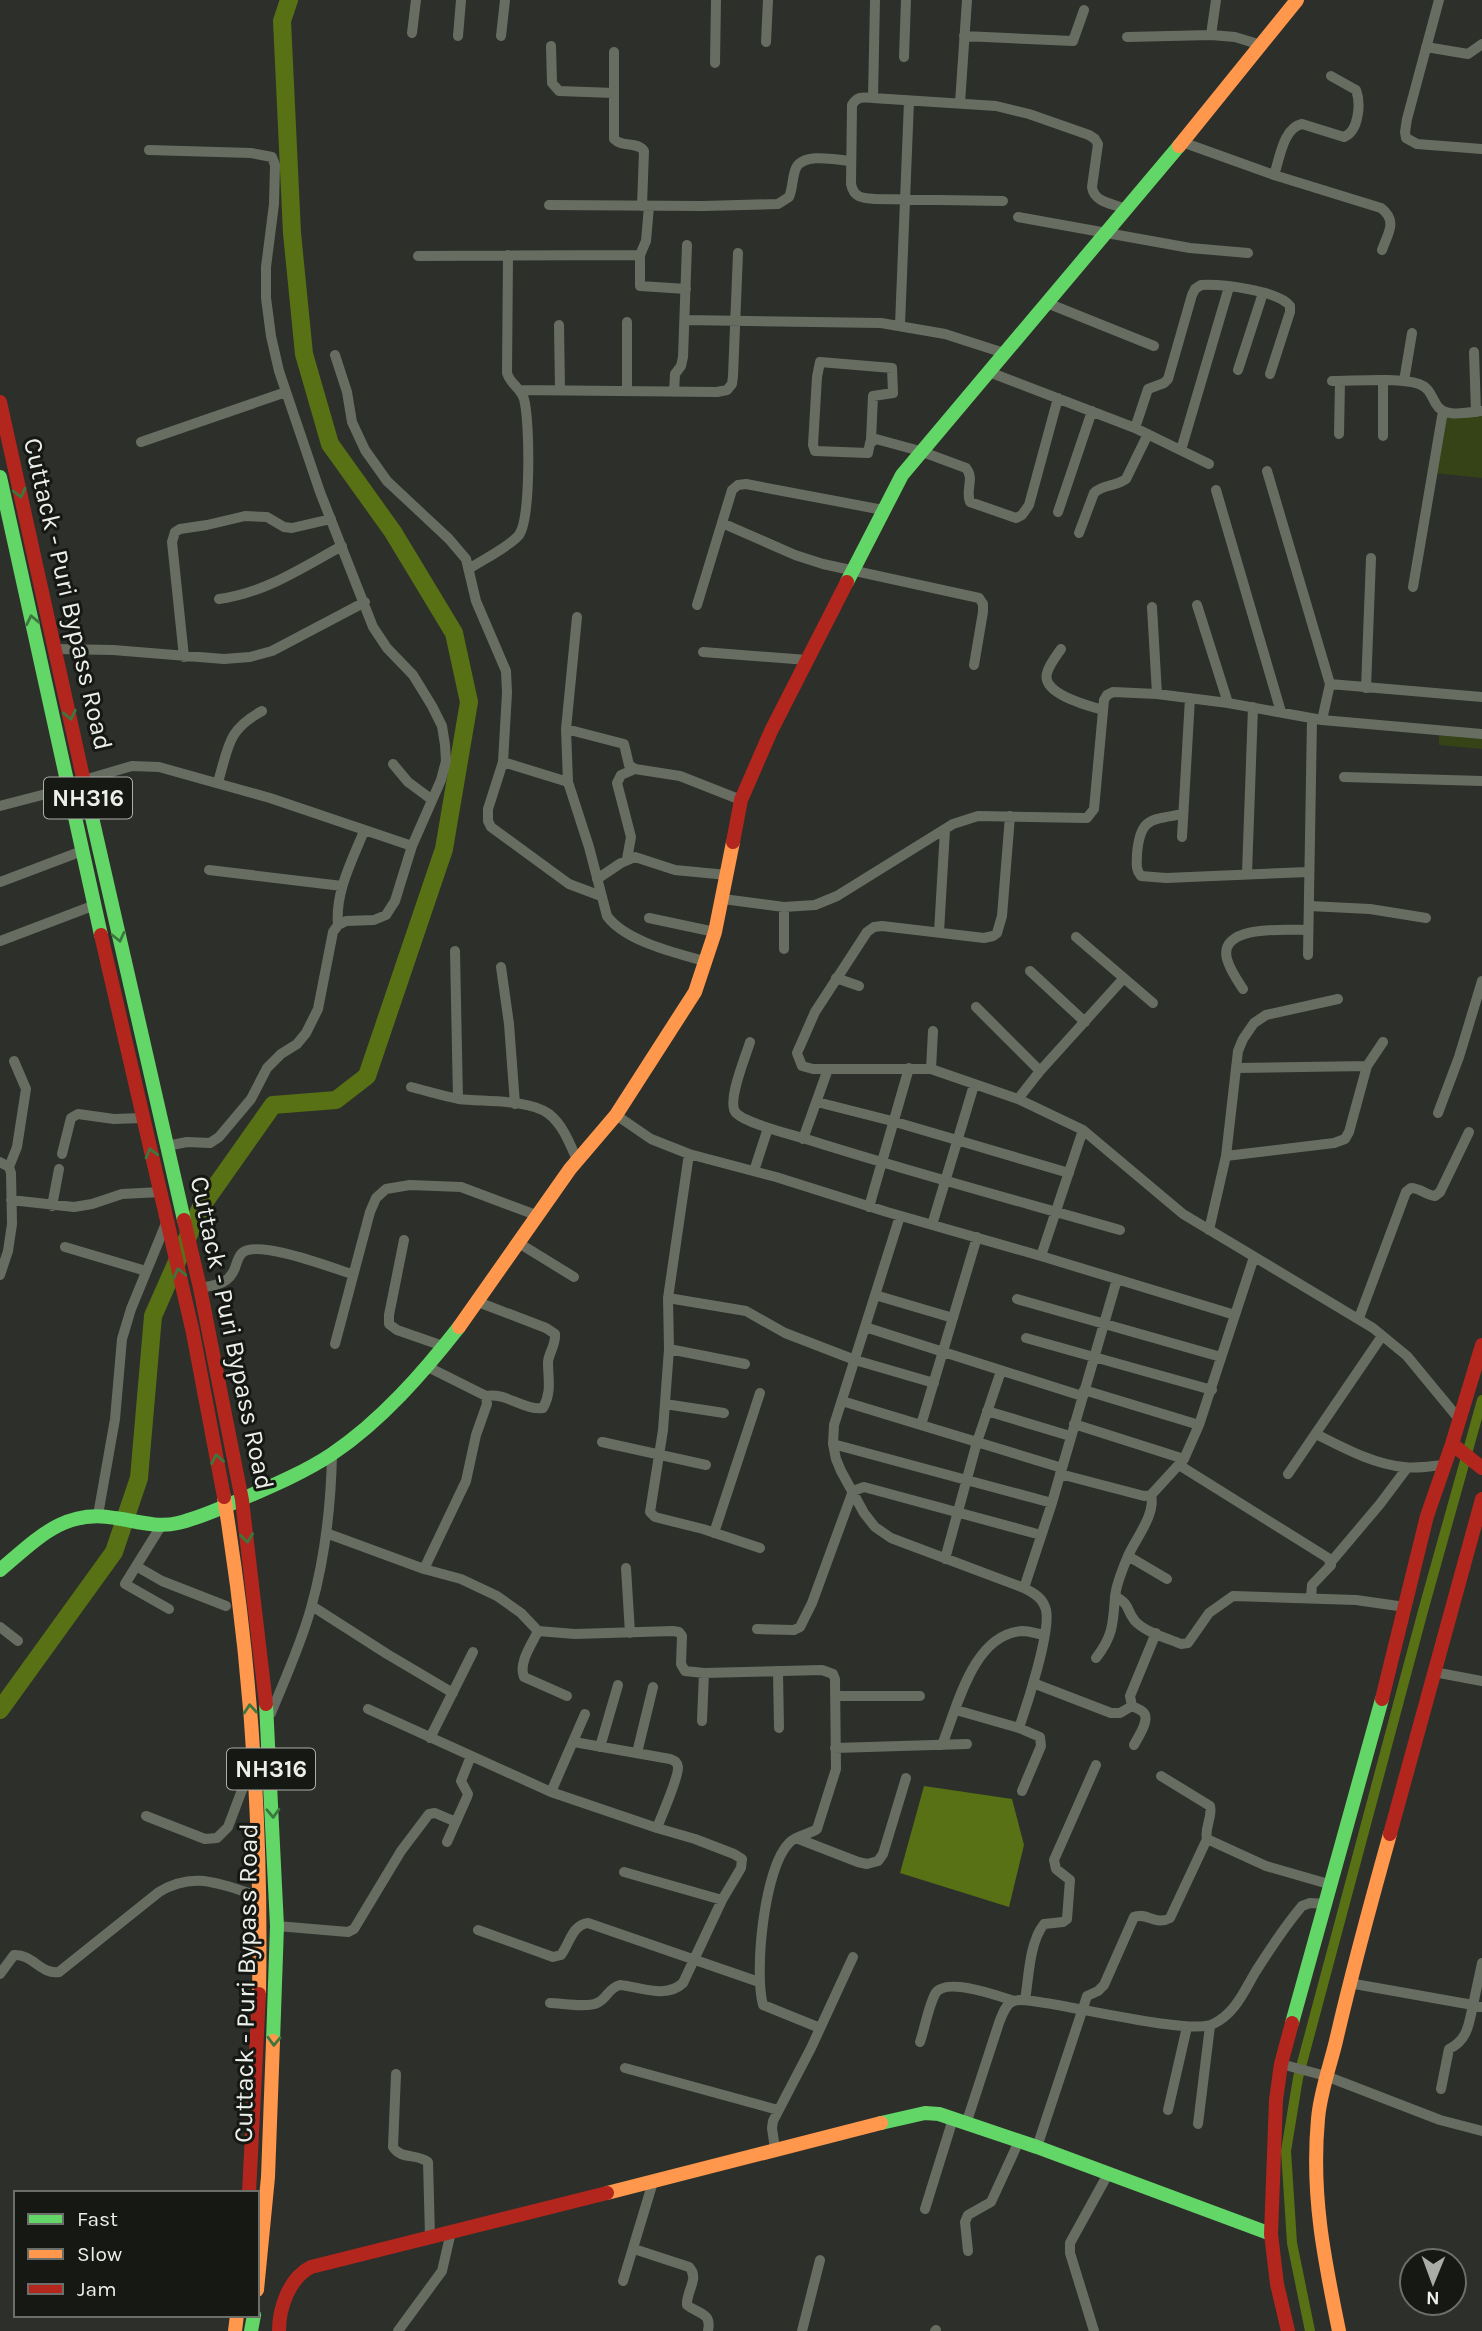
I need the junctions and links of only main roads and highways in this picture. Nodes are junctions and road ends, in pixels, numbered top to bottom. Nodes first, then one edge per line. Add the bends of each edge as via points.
1 (1297, 0) edge
2 (0, 402) edge
3 (0, 477) edge
4 (1482, 1345) edge
5 (1455, 1446) junction
6 (1480, 1466) edge
7 (1482, 1499) edge
8 (242, 1500) junction
9 (225, 1507) junction
10 (0, 1570) edge
11 (249, 2191) edge
12 (1271, 2234) junction
13 (259, 2269) edge
14 (279, 2331) edge
15 (1288, 2331) edge
16 (1339, 2331) edge

1 - 8 main road via 902,475 741,800 723,899 695,992 614,1117 536,1215 428,1367 332,1454
2 -> 8 main road, Cuttack - Puri Bypass Road / NH316 via 193,1255
9 -> 3 main road, Cuttack - Puri Bypass Road / NH316 via 186,1302
4 - 5 main road
5 - 6 main road
5 - 12 main road via 1443,1465 1427,1516 1276,2100
7 - 16 main road via 1322,2075 1317,2214
8 - 9 main road
8 -> 13 main road, Cuttack - Puri Bypass Road / NH316 via 268,1720 277,1926 268,2177
9 - 10 main road via 190,1520 155,1525 102,1515 71,1520 46,1531
11 -> 9 main road, Cuttack - Puri Bypass Road / NH316 via 259,2038 260,1896 245,1652
12 - 14 main road via 1037,2147 925,2112 305,2269 293,2283 280,2315
12 - 15 main road

